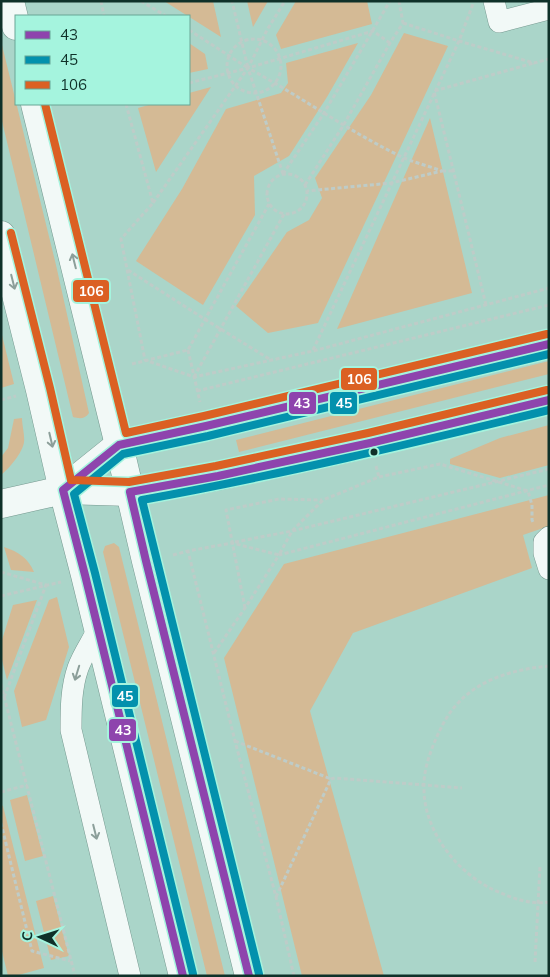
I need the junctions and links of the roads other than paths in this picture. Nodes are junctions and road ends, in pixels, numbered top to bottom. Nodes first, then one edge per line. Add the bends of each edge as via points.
1 (10, 1) edge
2 (494, 1) edge
3 (549, 10) edge
4 (15, 22) edge
5 (35, 105) edge
6 (1, 235) edge
7 (549, 344) edge
8 (549, 400) edge
9 (119, 445) junction
10 (62, 490) junction
11 (130, 492) junction
12 (1, 504) edge
13 (549, 537) edge
14 (549, 569) edge
15 (98, 629) junction
16 (130, 976) edge
17 (183, 976) edge
18 (249, 976) edge

1 - 4 main road
2 - 3 lane via 499,22
9 -> 5 main road
6 -> 10 main road
7 - 9 main road
8 - 11 main road via 370,443
9 - 10 main road
9 - 11 main road
10 - 11 main road
10 - 12 main road
10 - 15 main road
11 - 18 main road
13 - 14 lane via 544,542 544,553
15 -> 16 lane via 78,666 71,698 71,730
15 - 17 main road

